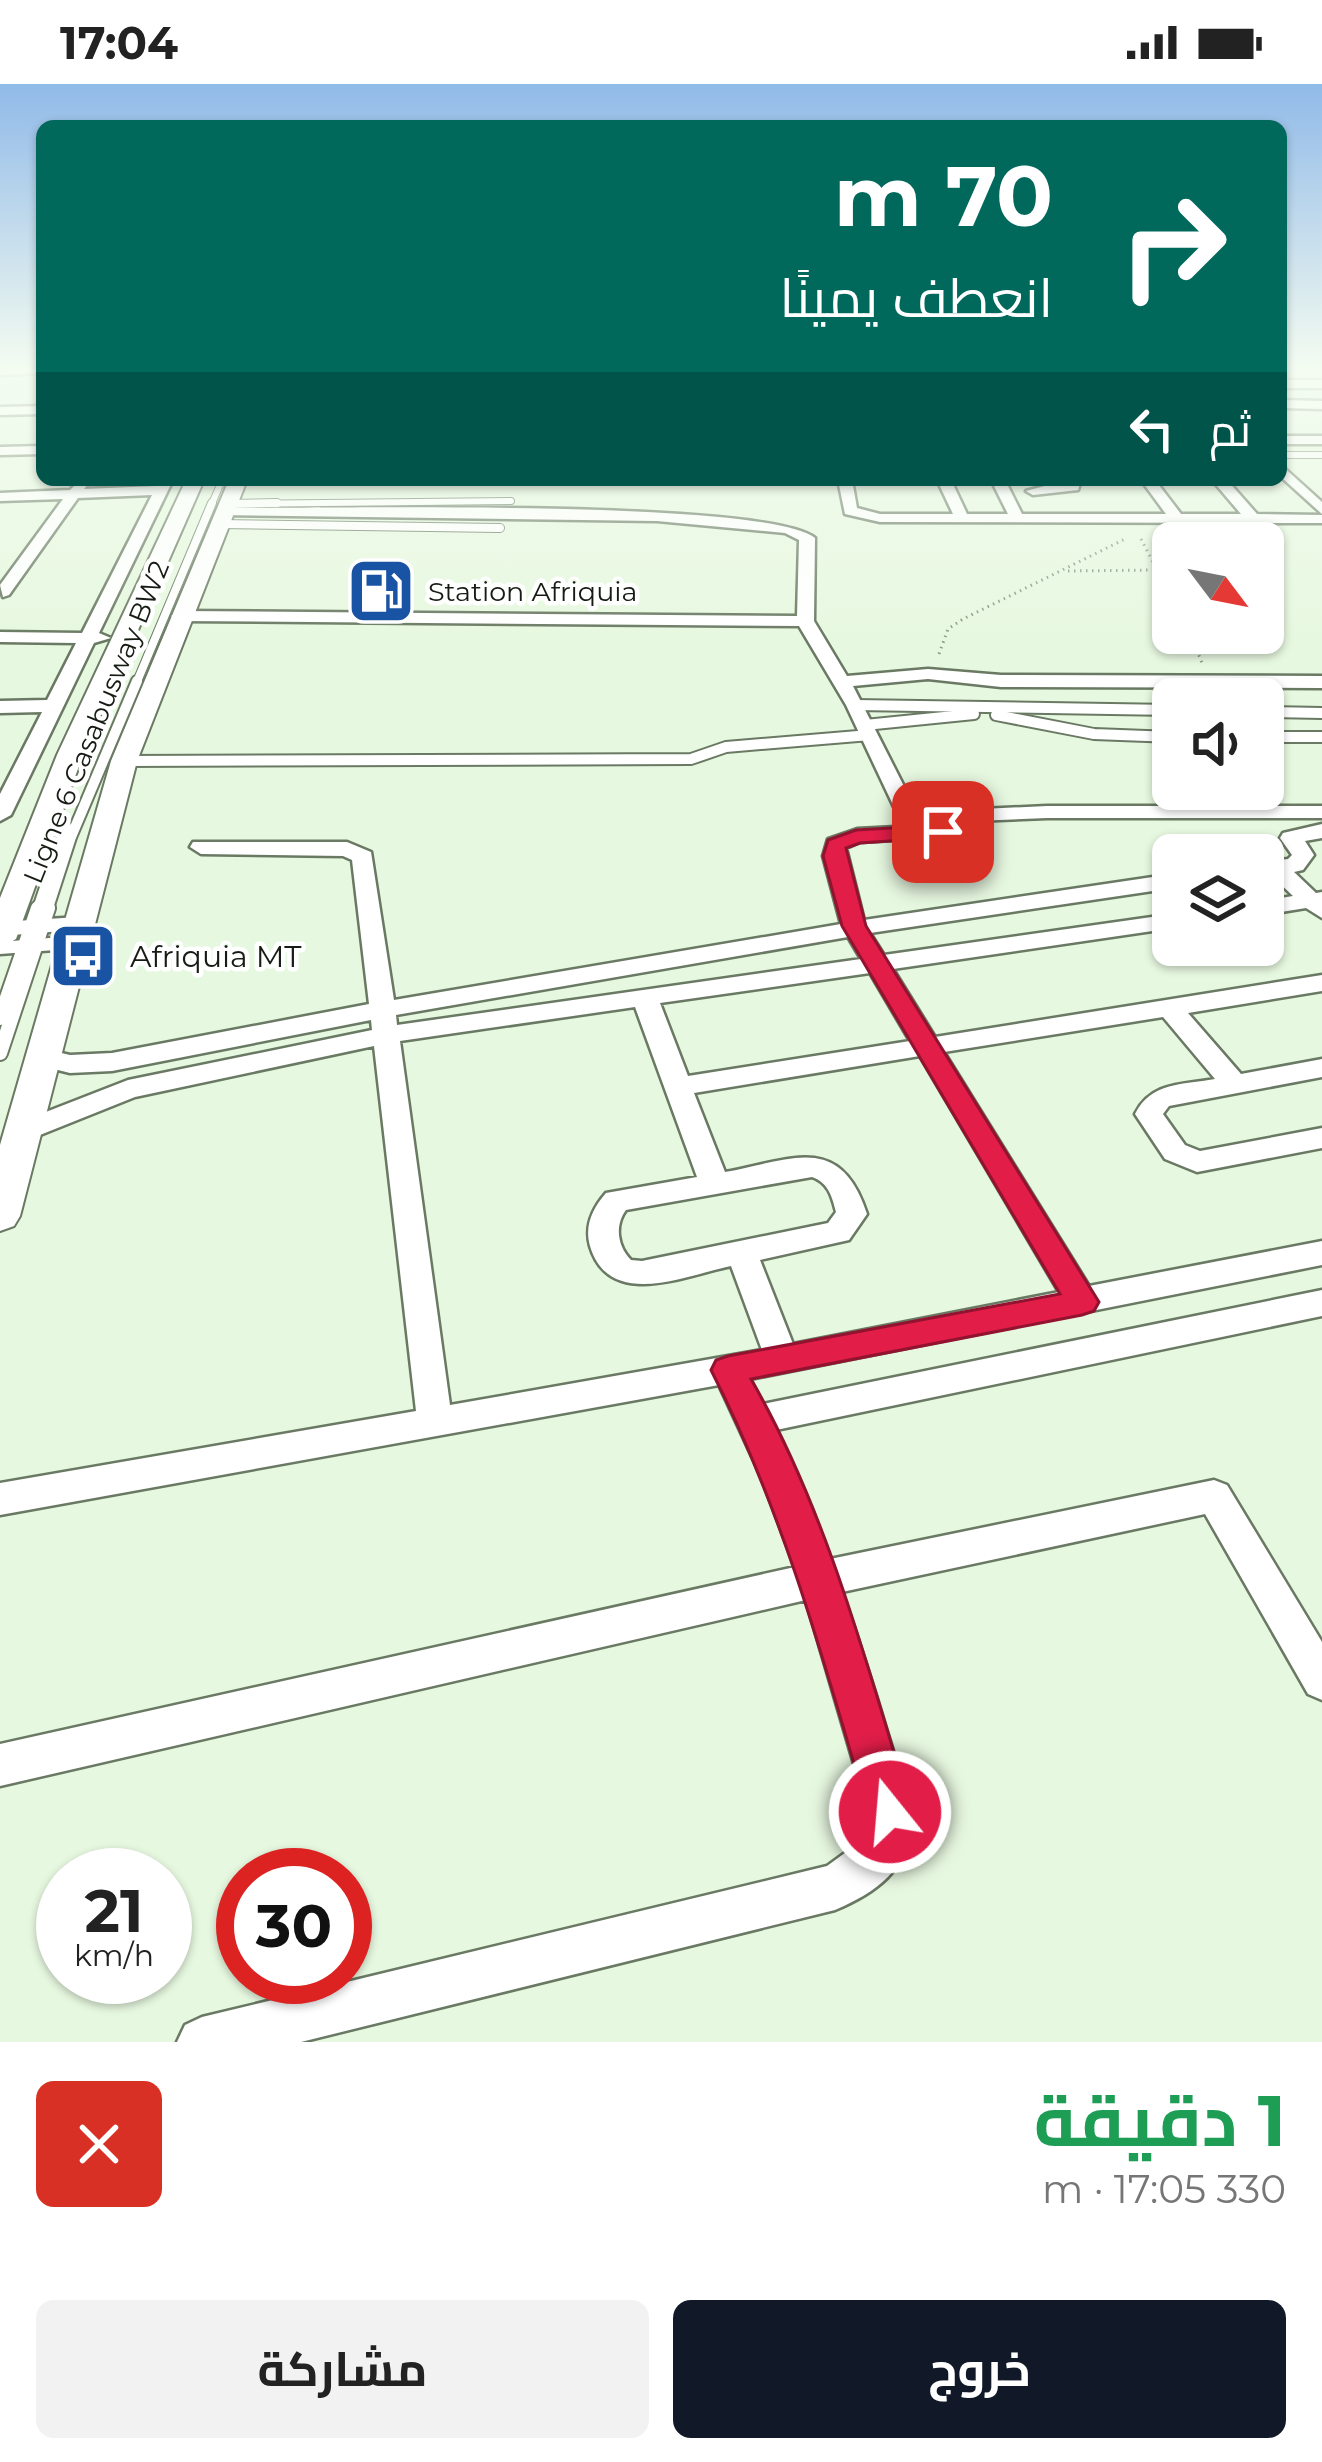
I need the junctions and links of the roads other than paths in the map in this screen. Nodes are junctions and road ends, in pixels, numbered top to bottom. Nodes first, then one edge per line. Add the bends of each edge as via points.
1 (1287, 476) edge
2 (122, 486) edge
3 (164, 486) edge
4 (192, 486) edge
5 (847, 486) edge
6 (947, 486) edge
7 (1001, 486) edge
8 (1073, 486) edge
9 (1153, 486) edge
10 (1224, 486) edge
11 (80, 487) edge
12 (1033, 491) dead end
13 (0, 497) edge
14 (224, 497) edge
15 (511, 501) dead end
16 (1322, 514) edge
17 (962, 518) junction
18 (1017, 518) junction
19 (1177, 518) junction
20 (1253, 519) junction
21 (500, 528) dead end
22 (3, 592) edge
23 (179, 616) junction
24 (805, 621) junction
25 (0, 637) edge
26 (124, 638) junction
27 (88, 639) junction
28 (841, 682) junction
29 (1322, 682) edge
30 (855, 705) junction
31 (0, 707) edge
32 (1152, 710) edge
33 (1284, 712) edge
34 (48, 713) junction
35 (1322, 713) edge
36 (0, 721) edge
37 (868, 730) junction
38 (1152, 736) edge
39 (1284, 737) edge
40 (1322, 737) edge
41 (124, 760) junction
42 (1322, 812) edge
43 (0, 815) edge
44 (1073, 825) dead end
45 (1322, 831) edge
46 (201, 848) dead end
47 (1284, 864) edge
48 (1284, 879) edge
49 (1152, 884) edge
50 (1319, 904) edge
51 (1284, 906) edge
52 (1152, 924) edge
53 (854, 926) junction
54 (77, 933) junction
55 (17, 937) edge
56 (872, 962) junction
57 (1322, 983) edge
58 (644, 996) junction
59 (1171, 1009) junction
60 (0, 1018) edge
61 (383, 1022) junction
62 (926, 1050) junction
63 (0, 1053) edge
64 (44, 1058) junction
65 (128, 1058) junction
66 (1322, 1068) edge
67 (1234, 1084) junction
68 (678, 1088) junction
69 (128, 1089) junction
70 (26, 1131) junction
71 (1322, 1138) edge
72 (714, 1184) junction
73 (0, 1216) edge
74 (742, 1253) junction
75 (1322, 1253) edge
76 (1082, 1302) junction
77 (1322, 1303) edge
78 (781, 1357) junction
79 (728, 1370) junction
80 (434, 1419) junction
81 (756, 1420) junction
82 (0, 1499) edge
83 (820, 1579) junction
84 (1322, 1680) edge
85 (0, 1765) edge
86 (202, 2042) edge

1 - 16 street
2 - 11 street
3 - 27 street
4 - 26 main road
5 - 17 street via 855,514
6 - 17 street
7 - 18 street
8 - 12 street
9 - 19 street
10 - 20 street
11 - 13 street
11 - 22 street
14 - 15 lane
14 - 21 lane
14 - 23 main road
14 - 24 street via 777,526 807,538
14 - 55 lane, Ligne 6 Casabusway BW2
16 - 20 street
17 - 18 street
18 - 19 street
19 - 20 street
23 - 24 street
23 - 41 main road
24 - 28 street
25 - 27 street
26 - 27 street
26 - 55 main road via 70,755
27 - 34 street
28 - 29 street via 946,674
28 - 30 street
30 - 32 lane
30 - 37 street
31 - 34 street
33 - 35 lane
34 - 36 street
34 - 43 street
37 - 38 lane via 991,714
37 - 41 lane via 726,747 692,759
37 - 42 street via 910,819
39 - 40 lane
41 - 54 main road
44 - 53 street via 841,841 834,856
45 - 47 street via 1292,837 1303,860
46 - 61 street via 362,854
48 - 50 street
49 - 53 street
50 - 51 street
52 - 56 street
53 - 56 street
53 - 61 street
54 - 55 street
54 - 64 main road
55 - 60 lane, Ligne 6 Casabusway BW2
55 - 63 lane, Ligne 6 Casabusway BW2
56 - 58 street
56 - 62 street
57 - 59 street
58 - 61 street
58 - 68 street
59 - 62 street
59 - 67 street
61 - 65 street
61 - 69 street
61 - 80 street
62 - 68 street
62 - 76 street
64 - 65 street
64 - 70 main road
65 - 69 street
66 - 67 street
67 - 71 street via 1156,1100 1151,1121 1175,1152 1197,1162
68 - 72 street
69 - 70 street
70 - 73 main road
72 - 74 street via 812,1168 840,1180 852,1214 838,1232
72 - 74 street via 617,1201 602,1226 613,1262 632,1274
74 - 78 street
75 - 76 street
76 - 78 street
77 - 81 street
78 - 79 street
79 - 80 street
79 - 81 street
80 - 82 street
81 - 83 street
83 - 84 street via 1214,1496
83 - 85 street
83 - 86 street via 890,1812 888,1845 867,1868 835,1887

